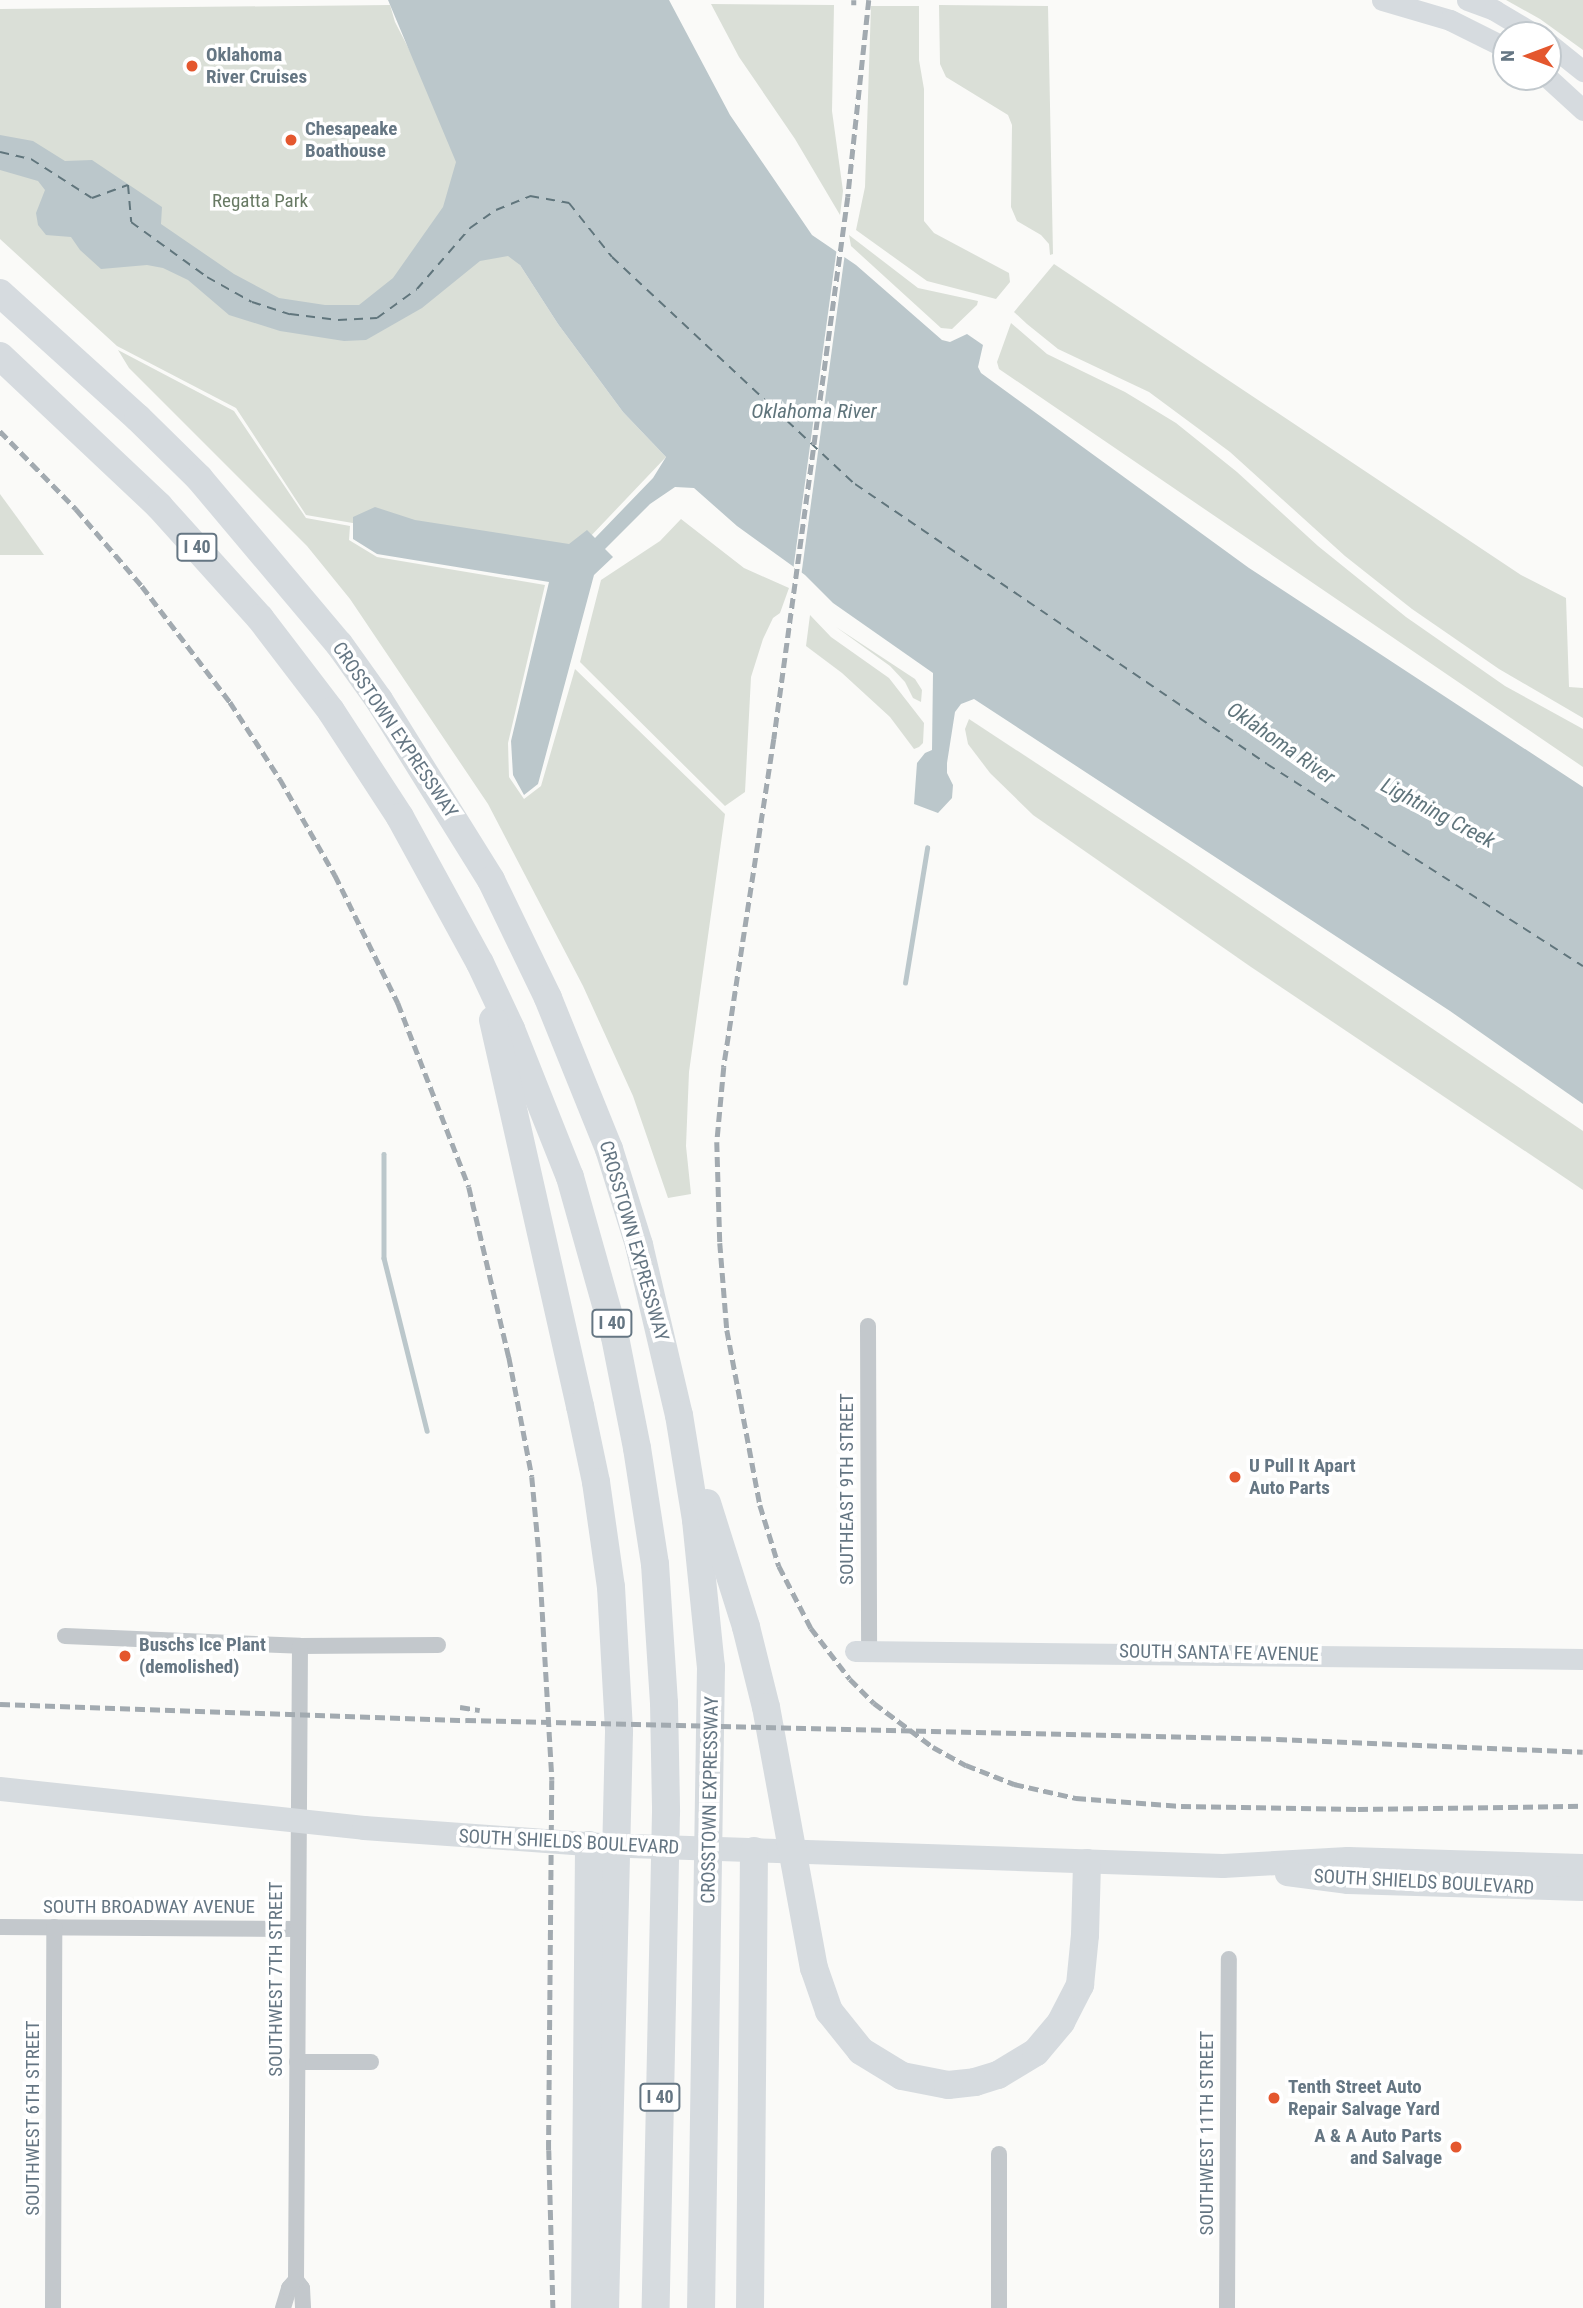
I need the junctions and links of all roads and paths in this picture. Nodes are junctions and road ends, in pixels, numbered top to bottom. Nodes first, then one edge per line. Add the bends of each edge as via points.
1 (1382, 0) edge
2 (1468, 0) edge
3 (1512, 21) edge
4 (1492, 41) edge
5 (1562, 54) edge
6 (1583, 71) edge
7 (1562, 91) edge
8 (1583, 110) edge
9 (0, 293) edge
10 (0, 356) edge
11 (480, 963) junction
12 (868, 1326) dead end
13 (679, 1415) junction
14 (65, 1636) dead end
15 (438, 1645) dead end
16 (300, 1646) junction
17 (862, 1652) joint
18 (1583, 1659) edge
19 (0, 1789) edge
20 (594, 1845) junction
21 (754, 1851) junction
22 (1087, 1863) junction
23 (1223, 1866) junction
24 (1583, 1866) edge
25 (1583, 1889) edge
26 (0, 1927) edge
27 (54, 1927) junction
28 (298, 1928) junction
29 (1229, 1959) dead end
30 (297, 2062) junction
31 (371, 2062) dead end
32 (999, 2154) dead end
33 (296, 2280) junction
34 (54, 2308) edge
35 (283, 2308) edge
36 (303, 2308) edge
37 (584, 2308) edge
38 (606, 2308) edge
39 (656, 2308) edge
40 (701, 2308) edge
41 (750, 2308) edge
42 (999, 2308) edge
43 (1227, 2308) edge

1 - 4 street via 1450,20
2 - 3 street
5 - 6 street
7 - 8 street
9 - 13 highway, CROSSTOWN EXPRESSWAY / I 40 via 138,418 261,547 339,644 457,822 491,880 548,998 609,1149 639,1245
10 - 11 highway, I 40 via 159,506 260,618 331,711 393,806
11 - 38 highway via 596,1482 611,1587 619,1732
11 - 39 highway, I 40 via 551,1125 601,1279 637,1448 655,1564 666,1812
12 - 17 street, SOUTHEAST 9TH STREET
13 - 22 highway via 756,1667 814,1968 829,2011 843,2033 881,2067 937,2084 975,2082 998,2075 1036,2052 1062,2022 1080,1985
13 - 40 highway, CROSSTOWN EXPRESSWAY / I 40 via 696,1520 711,1667
14 - 16 street
15 - 16 street
16 - 28 street, SOUTHWEST 7TH STREET
17 - 18 street, SOUTH SANTA FE AVENUE
19 - 20 main road, SOUTH SHIELDS BOULEVARD via 364,1828
20 - 21 main road, SOUTH SHIELDS BOULEVARD
20 - 37 highway
21 - 22 main road, SOUTH SHIELDS BOULEVARD
21 - 41 highway
22 - 23 main road, SOUTH SHIELDS BOULEVARD
23 - 24 main road, SOUTH SHIELDS BOULEVARD via 1348,1859
23 - 25 main road, SOUTH SHIELDS BOULEVARD via 1348,1882
26 - 27 street, SOUTH BROADWAY AVENUE
27 - 28 street, SOUTH BROADWAY AVENUE
27 - 34 street, SOUTHWEST 6TH STREET
28 - 30 street, SOUTHWEST 7TH STREET
29 - 43 street, SOUTHWEST 11TH STREET
30 - 31 street
30 - 33 street, SOUTHWEST 7TH STREET
32 - 42 street
33 - 35 street, SOUTHWEST 7TH STREET
33 - 36 street via 302,2288

